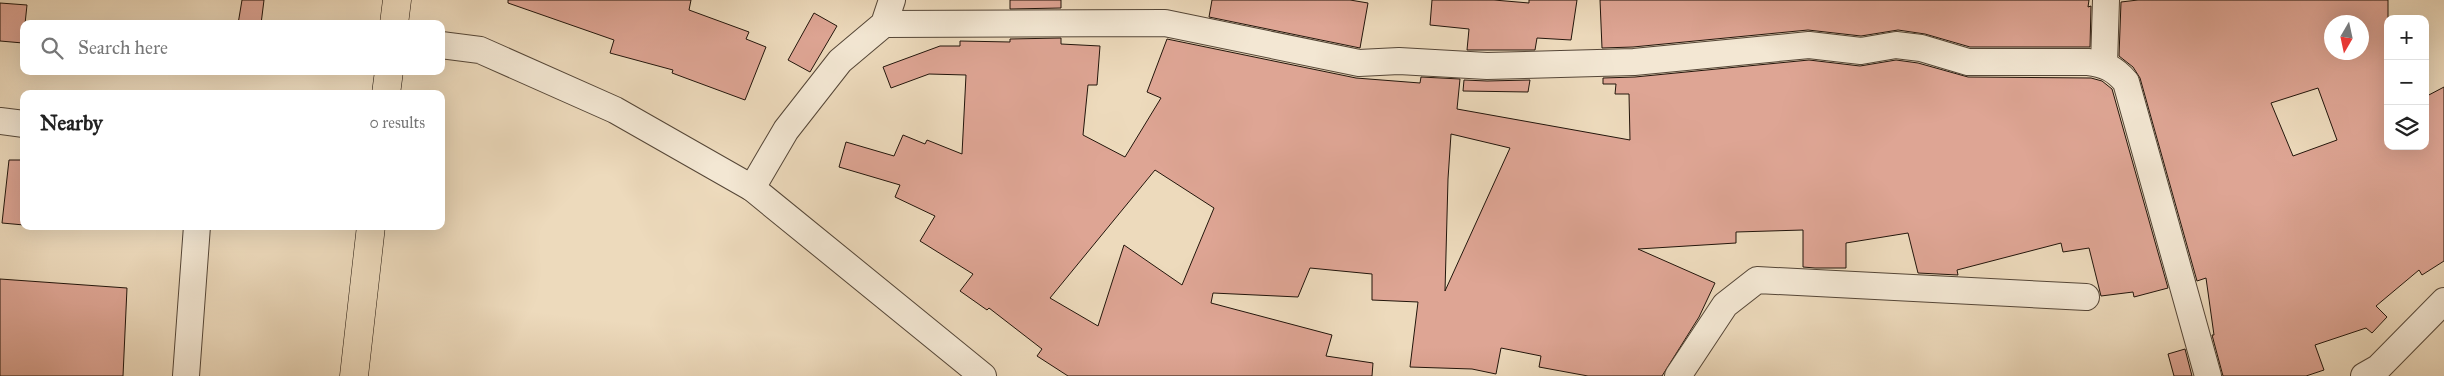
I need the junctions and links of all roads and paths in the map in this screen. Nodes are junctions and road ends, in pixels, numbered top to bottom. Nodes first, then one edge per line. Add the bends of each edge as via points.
1 (397, 0) edge
2 (892, 0) edge
3 (2106, 0) edge
4 (394, 20) edge
5 (884, 24) junction
6 (445, 46) edge
7 (2104, 64) junction
8 (388, 75) edge
9 (387, 90) edge
10 (0, 121) edge
11 (20, 124) edge
12 (752, 188) junction
13 (197, 230) edge
14 (371, 230) edge
15 (2086, 297) dead end
16 (2444, 301) edge
17 (186, 376) edge
18 (354, 376) edge
19 (983, 376) edge
20 (1678, 376) edge
21 (2208, 376) edge
22 (2364, 376) edge

1 - 4 highway
2 - 5 street
3 - 7 street
5 - 7 street via 1166,24 1359,63 1399,61 1487,66 1634,62 1809,45 1861,51 1913,47 1968,62
5 - 12 street via 840,61 786,130
6 - 12 street via 480,50 615,110
7 - 21 street via 2118,72 2126,82
8 - 9 highway
10 - 11 street
12 - 19 street
13 - 17 street
14 - 18 highway
15 - 20 street via 1757,280 1725,305
16 - 22 street via 2378,368

